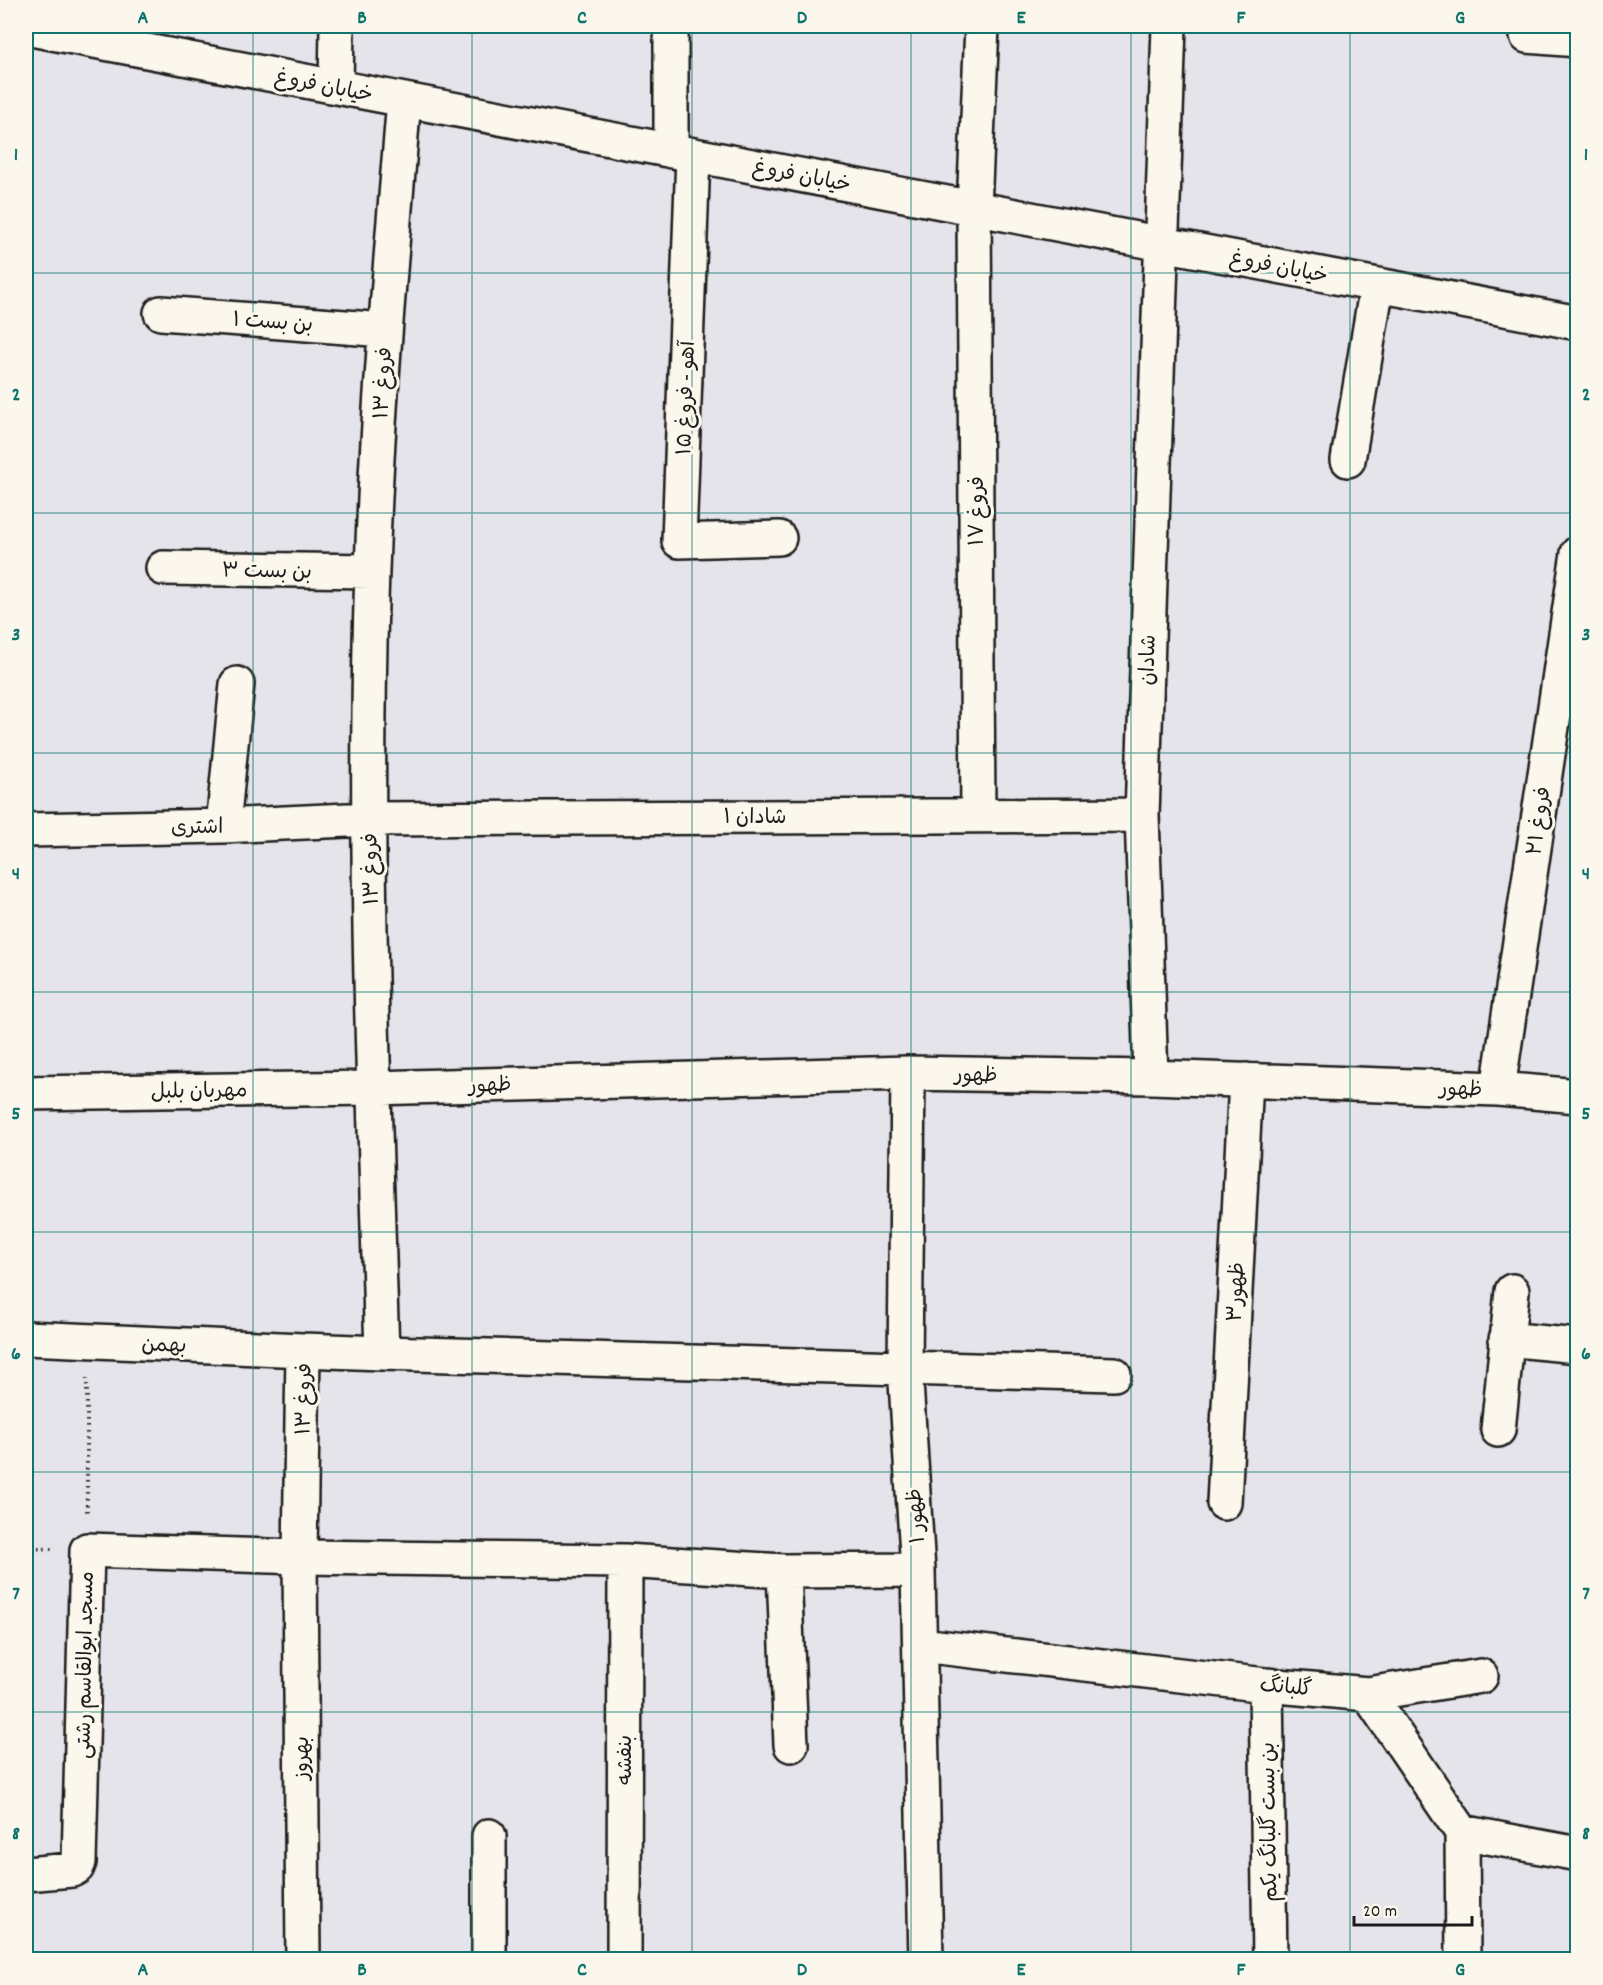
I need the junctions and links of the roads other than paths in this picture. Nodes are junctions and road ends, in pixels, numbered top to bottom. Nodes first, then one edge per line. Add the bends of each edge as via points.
1 (337, 26) edge
2 (671, 26) edge
3 (982, 26) edge
4 (1169, 26) edge
5 (26, 28) edge
6 (1527, 36) dead end
7 (1578, 40) edge
8 (336, 87) junction
9 (404, 100) junction
10 (682, 153) junction
11 (974, 208) junction
12 (1160, 244) junction
13 (1377, 285) junction
14 (161, 313) dead end
15 (1578, 322) edge
16 (385, 330) junction
17 (1348, 460) dead end
18 (779, 538) dead end
19 (1578, 553) edge
20 (163, 568) dead end
21 (372, 571) junction
22 (237, 684) dead end
23 (978, 815) junction
24 (1142, 815) junction
25 (369, 819) junction
26 (223, 826) junction
27 (26, 830) edge
28 (908, 1073) junction
29 (1151, 1077) junction
30 (1246, 1080) junction
31 (373, 1088) junction
32 (1498, 1089) junction
33 (26, 1093) edge
34 (1578, 1095) edge
35 (1512, 1291) dead end
36 (26, 1338) edge
37 (1506, 1339) junction
38 (1578, 1346) edge
39 (303, 1350) junction
40 (382, 1353) junction
41 (905, 1367) junction
42 (1114, 1374) dead end
43 (1497, 1430) dead end
44 (1224, 1503) dead end
45 (300, 1557) junction
46 (625, 1561) junction
47 (918, 1570) junction
48 (784, 1571) junction
49 (921, 1645) junction
50 (1481, 1676) dead end
51 (1266, 1685) junction
52 (1368, 1694) junction
53 (791, 1745) dead end
54 (1462, 1832) junction
55 (489, 1836) dead end
56 (1578, 1854) edge
57 (26, 1874) edge
58 (303, 1959) edge
59 (489, 1959) edge
60 (624, 1959) edge
61 (926, 1959) edge
62 (1270, 1959) edge
63 (1463, 1959) edge

1 - 8 street
2 - 10 street
3 - 11 street, فروغ ۱۷
4 - 12 street, شادان
5 - 8 street, خیابان فروغ
6 - 7 street
8 - 9 street, خیابان فروغ
9 - 10 street, خیابان فروغ
9 - 16 street, فروغ ۱۳
10 - 11 street, خیابان فروغ
10 - 18 street, آهو - فروغ ۱۵ via 679,541
11 - 12 street, خیابان فروغ
11 - 23 street, فروغ ۱۷
12 - 13 street, خیابان فروغ
12 - 24 street, شادان
13 - 15 street, خیابان فروغ
13 - 17 street
14 - 16 street, بن بست ۱
16 - 21 street, فروغ ۱۳
19 - 32 street, فروغ ۲۱
20 - 21 street, بن بست ۳
21 - 25 street, فروغ ۱۳
22 - 26 street
23 - 24 street, شادان ۱
23 - 25 street, شادان ۱
24 - 29 street, شادان
25 - 26 street, اشتری
25 - 31 street, فروغ ۱۳
26 - 27 street, اشتری
28 - 29 street, ظهور
28 - 31 street, ظهور
28 - 41 street, ظهور ۱
29 - 30 street, ظهور
30 - 32 street, ظهور
30 - 44 street, ظهور۳
31 - 33 street, مهربان بلبل
31 - 40 street, فروغ ۱۳
32 - 34 street, ظهور
35 - 37 street
36 - 39 street, بهمن
37 - 38 street
37 - 43 street
39 - 40 street, فروغ ۱۳
39 - 45 street, فروغ ۱۳
40 - 41 street
41 - 42 street
41 - 47 street, ظهور ۱
45 - 46 street, مسجد ابوالقاسم رشتی
45 - 57 street, مسجد ابوالقاسم رشتی via 87,1550 79,1862 72,1870
45 - 58 street, بهروز
46 - 48 street, مسجد ابوالقاسم رشتی
46 - 60 street, بنفشه
47 - 48 street, مسجد ابوالقاسم رشتی
47 - 49 street, ظهور ۱
48 - 53 street
49 - 51 street, گلبانگ
49 - 61 street, ظهور ۱
50 - 52 street, گلبانگ
51 - 52 street, گلبانگ
51 - 62 street, بن بست گلبانگ یکم
52 - 54 street
54 - 56 street
54 - 63 street
55 - 59 street

